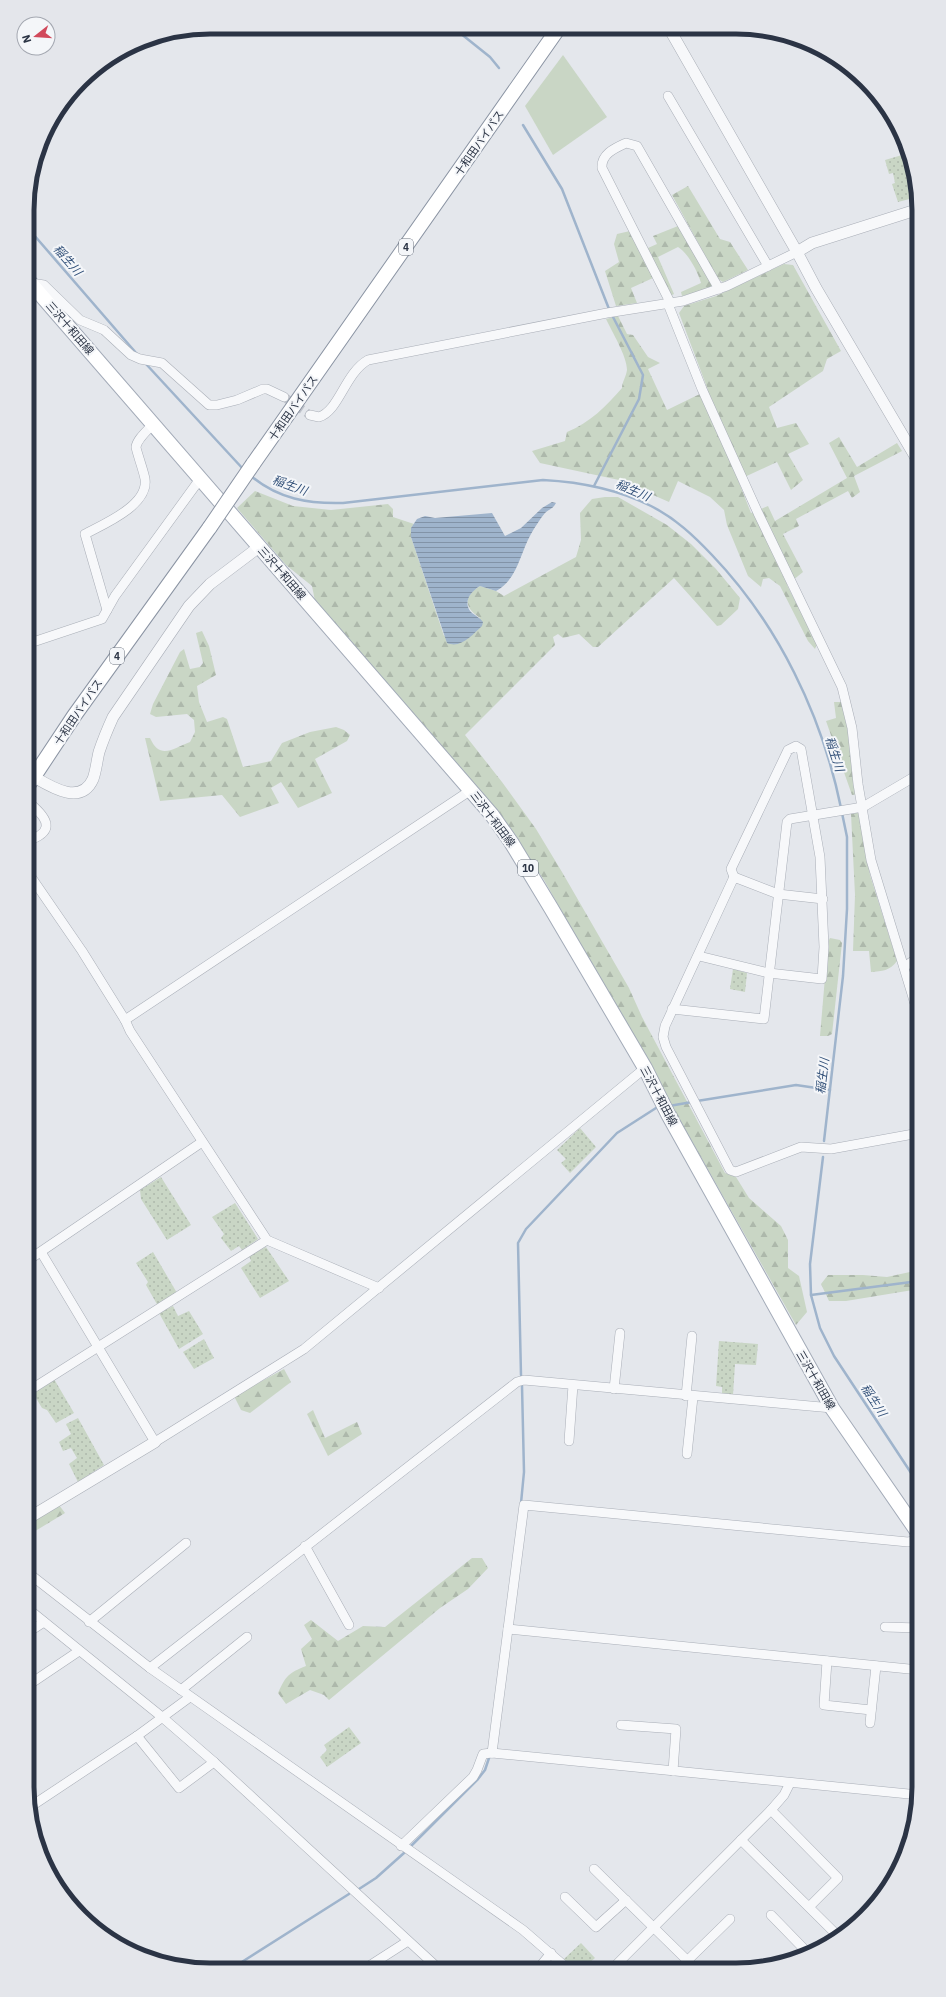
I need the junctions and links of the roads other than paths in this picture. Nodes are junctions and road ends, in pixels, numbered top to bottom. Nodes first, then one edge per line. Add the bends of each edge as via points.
1 (554, 34) edge
2 (672, 34) edge
3 (668, 96) dead end
4 (912, 212) edge
5 (797, 252) junction
6 (768, 266) junction
7 (34, 282) edge
8 (34, 287) edge
9 (719, 289) junction
10 (670, 304) junction
11 (284, 397) tunnel mouth
12 (310, 415) dead end
13 (153, 424) junction
14 (912, 451) edge
15 (200, 480) junction
16 (259, 548) junction
17 (107, 610) junction
18 (34, 642) edge
19 (34, 778) edge
20 (912, 778) edge
21 (34, 783) edge
22 (471, 790) junction
23 (34, 807) edge
24 (863, 807) junction
25 (814, 816) junction
26 (34, 839) edge
27 (734, 877) junction
28 (34, 881) edge
29 (778, 894) junction
30 (823, 900) junction
31 (699, 956) junction
32 (912, 962) edge
33 (904, 967) junction
34 (769, 973) junction
35 (912, 994) edge
36 (672, 1009) junction
37 (125, 1020) junction
38 (645, 1068) junction
39 (912, 1134) edge
40 (202, 1142) junction
41 (267, 1240) junction
42 (41, 1252) junction
43 (34, 1256) edge
44 (379, 1288) junction
45 (620, 1333) dead end
46 (692, 1336) dead end
47 (98, 1346) junction
48 (573, 1385) junction
49 (34, 1387) edge
50 (614, 1389) junction
51 (690, 1396) junction
52 (832, 1408) junction
53 (569, 1441) dead end
54 (154, 1442) junction
55 (687, 1454) dead end
56 (912, 1514) edge
57 (34, 1515) edge
58 (912, 1541) edge
59 (186, 1543) dead end
60 (305, 1546) junction
61 (34, 1578) edge
62 (34, 1614) edge
63 (44, 1622) junction
64 (89, 1622) junction
65 (349, 1625) dead end
66 (885, 1627) dead end
67 (34, 1628) edge
68 (912, 1628) edge
69 (508, 1629) junction
70 (247, 1637) dead end
71 (79, 1651) junction
72 (828, 1661) junction
73 (876, 1666) junction
74 (150, 1668) junction
75 (912, 1669) edge
76 (34, 1681) edge
77 (181, 1690) junction
78 (190, 1697) junction
79 (871, 1710) junction
80 (162, 1717) junction
81 (870, 1722) dead end
82 (621, 1725) dead end
83 (137, 1736) junction
84 (492, 1753) junction
85 (214, 1762) junction
86 (673, 1771) junction
87 (790, 1783) junction
88 (912, 1794) edge
89 (35, 1804) edge
90 (771, 1810) junction
91 (741, 1840) junction
92 (402, 1846) junction
93 (594, 1869) dead end
94 (565, 1897) dead end
95 (626, 1900) junction
96 (810, 1906) junction
97 (771, 1915) dead end
98 (730, 1918) dead end
99 (655, 1927) junction
100 (835, 1932) edge
101 (408, 1941) junction
102 (805, 1950) edge
103 (551, 1954) junction
104 (688, 1960) junction
105 (374, 1963) edge
106 (432, 1963) edge
107 (543, 1963) edge
108 (561, 1963) edge
109 (618, 1963) edge
110 (691, 1963) edge

1 - 19 main road, 十和田バイパス / 4, bridge via 210,527 87,698
2 - 5 street
3 - 6 street
4 - 5 street via 812,243
5 - 6 street
5 - 14 street
6 - 9 street
7 - 11 street via 44,285 80,320 104,330 122,348 144,360 162,362 209,405 237,400 263,389
8 - 13 main road, 三沢十和田線 / 10
9 - 10 street
9 - 10 street via 637,146 626,142 604,156 602,168
10 - 12 street via 600,314 368,360 354,371 331,410 319,417
10 - 24 street via 702,389 758,514 842,687 852,728
13 - 15 main road, 三沢十和田線 / 10
13 - 17 street via 137,443 136,448 143,467 146,485 144,491 127,511 85,534
15 - 16 main road, 三沢十和田線 / 10
15 - 17 street
16 - 21 street via 210,584 188,606 113,717 89,785 77,793 69,793
16 - 22 main road, 三沢十和田線 / 10
17 - 18 street via 102,619
20 - 24 street
22 - 37 street
22 - 38 main road, 三沢十和田線 / 10 via 515,848
23 - 26 street via 46,820 40,837
24 - 25 street
24 - 33 street via 871,860
25 - 27 street via 801,749 792,747 788,750 731,869
25 - 29 street via 790,819 787,822
25 - 30 street
27 - 29 street
27 - 31 street
28 - 37 street
29 - 30 street
29 - 34 street
30 - 34 street via 822,979
31 - 34 street
31 - 36 street
32 - 33 street
33 - 35 street
34 - 36 street via 764,1019
36 - 39 street via 663,1037 666,1047 730,1170 736,1172 801,1147 831,1149
37 - 40 street via 130,1032
38 - 44 street
38 - 52 main road, 三沢十和田線 / 10 via 668,1114
40 - 41 street
40 - 42 street
41 - 44 street
41 - 47 street
42 - 43 street
42 - 47 street
44 - 54 street via 304,1349
45 - 50 street
46 - 51 street
47 - 49 street
47 - 54 street
48 - 50 street
48 - 53 street
48 - 60 street via 524,1380 517,1382
50 - 51 street
51 - 52 street
51 - 55 street
52 - 56 main road, 三沢十和田線 / 10
54 - 57 street
58 - 69 street via 524,1505
59 - 64 street
60 - 65 street
60 - 74 street
61 - 64 street
62 - 63 street
63 - 67 street
63 - 71 street
64 - 74 street
66 - 68 street
69 - 72 street
69 - 84 street
70 - 77 street
71 - 76 street
71 - 80 street
72 - 73 street
72 - 79 street via 824,1705
73 - 75 street
73 - 79 street
74 - 77 street
77 - 78 street
78 - 80 street
78 - 92 street
79 - 81 street
80 - 83 street
80 - 85 street
82 - 86 street via 676,1729
83 - 85 street via 179,1788
83 - 89 street
84 - 86 street
84 - 92 street via 483,1754 472,1777
85 - 101 street
86 - 87 street
87 - 88 street
87 - 90 street
90 - 91 street
90 - 96 street via 838,1878
91 - 96 street
91 - 99 street
92 - 103 street via 523,1930
93 - 95 street
94 - 95 street via 596,1927
95 - 99 street
96 - 100 street
97 - 102 street
98 - 104 street
99 - 104 street
99 - 109 street
101 - 105 street
101 - 106 street
103 - 107 street
103 - 108 street
104 - 110 street

